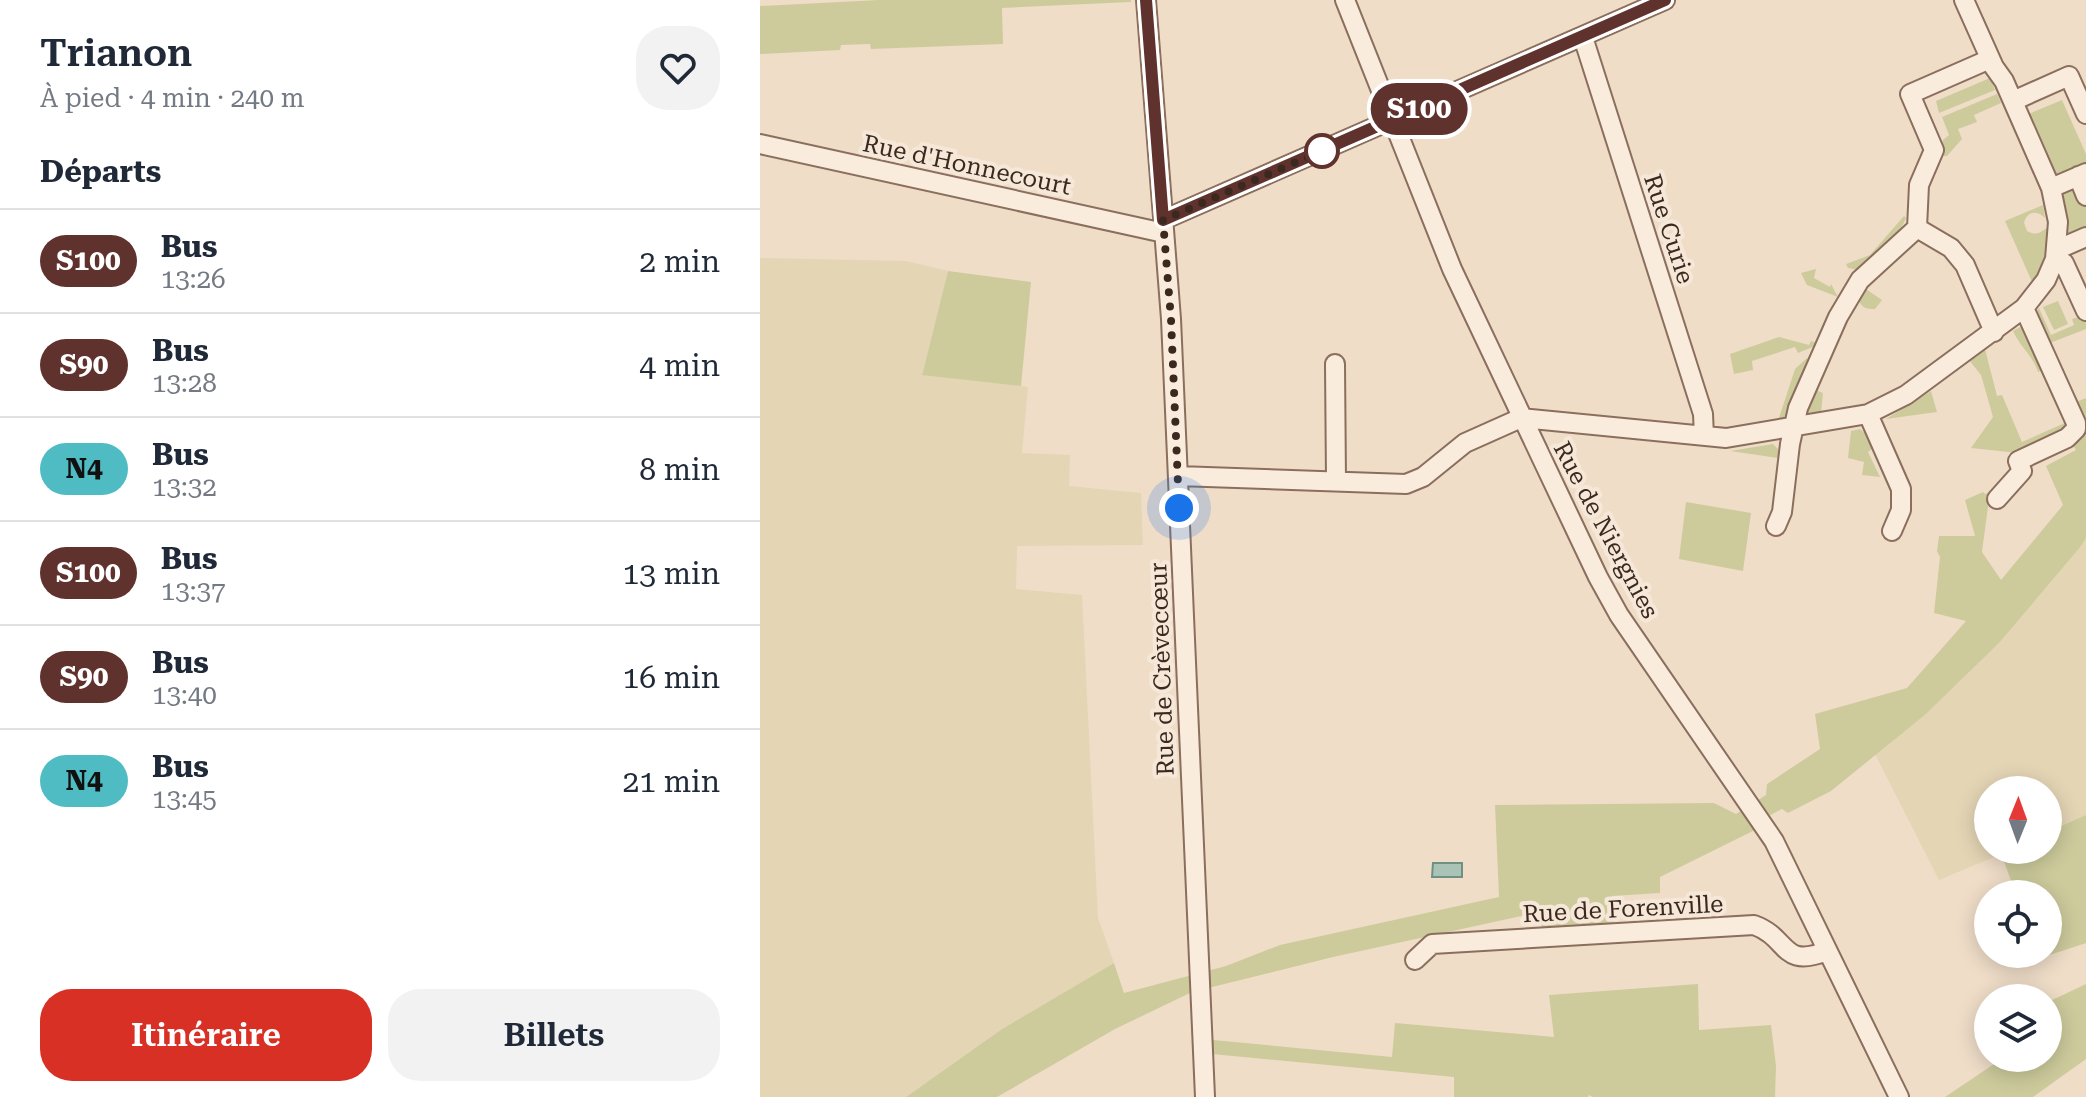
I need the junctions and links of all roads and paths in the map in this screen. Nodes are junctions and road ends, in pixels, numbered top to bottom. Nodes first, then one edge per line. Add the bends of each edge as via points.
1 (1146, 0) edge
2 (1345, 0) edge
3 (1665, 0) edge
4 (1964, 0) edge
5 (1583, 37) junction
6 (1990, 59) junction
7 (2013, 101) junction
8 (2086, 114) edge
9 (1392, 121) junction
10 (760, 144) edge
11 (2082, 175) edge
12 (2051, 188) junction
13 (2086, 196) edge
14 (1164, 227) junction
15 (1917, 228) junction
16 (2086, 237) edge
17 (2055, 254) junction
18 (2024, 308) junction
19 (2086, 311) edge
20 (1994, 332) junction
21 (1335, 364) dead end
22 (1868, 414) junction
23 (1521, 418) junction
24 (1793, 429) junction
25 (1704, 436) junction
26 (1178, 476) junction
27 (1336, 481) junction
28 (1997, 499) dead end
29 (1776, 526) dead end
30 (1892, 531) dead end
31 (1827, 951) junction
32 (1415, 960) dead end
33 (1205, 1097) edge
34 (1899, 1097) edge

1 - 14 street, Rue de Crèvecœur
2 - 9 street, Rue de Niergnies
3 - 5 street
4 - 6 street
5 - 9 street
5 - 25 street, Rue Curie via 1703,414
6 - 7 street
6 - 15 street via 1910,94 1934,150 1919,185
7 - 8 street via 2069,76
7 - 12 street
9 - 14 street
9 - 23 street, Rue de Niergnies
10 - 14 street, Rue d'Honnecourt
11 - 12 street
11 - 13 street
12 - 17 street via 2058,222
14 - 26 street, Rue de Crèvecœur
15 - 20 street via 1951,248 1965,265
15 - 24 street via 1853,288 1809,380
16 - 17 street
17 - 18 street via 2046,280
17 - 19 street
18 - 20 street
18 - 28 street via 2076,429 2018,461 2022,471
20 - 22 street via 1906,395
21 - 27 street
22 - 24 street
22 - 30 street via 1901,489 1901,510
23 - 25 street
23 - 27 street via 1465,443 1406,484
23 - 31 street, Rue de Niergnies via 1609,598 1769,833
24 - 25 street
24 - 29 street
26 - 27 street
26 - 33 street, Rue de Crèvecœur
31 - 32 street, Rue de Forenville via 1796,957 1754,925 1432,944
31 - 34 street, Rue de Niergnies

